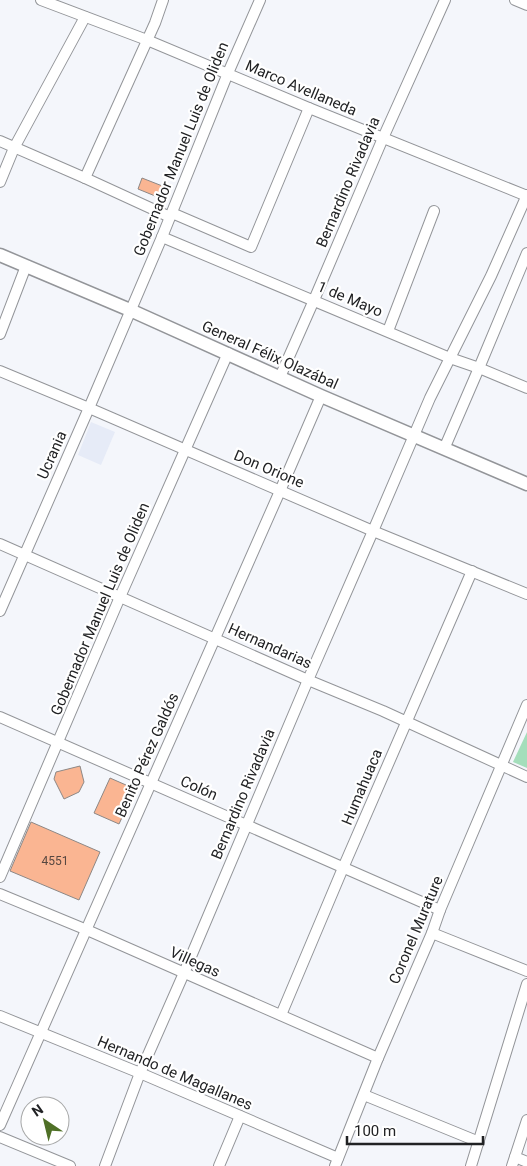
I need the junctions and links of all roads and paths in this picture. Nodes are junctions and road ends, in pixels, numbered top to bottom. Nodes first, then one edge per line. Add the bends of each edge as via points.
1 (41, 0) edge
2 (164, 0) edge
3 (260, 0) edge
4 (445, 0) edge
5 (515, 0) edge
6 (65, 4) edge
7 (527, 5) edge
8 (85, 17) junction
9 (147, 40) junction
10 (228, 73) junction
11 (309, 108) junction
12 (383, 138) junction
13 (0, 141) edge
14 (14, 148) junction
15 (85, 178) junction
16 (0, 182) edge
17 (527, 196) edge
18 (434, 212) dead end
19 (171, 215) junction
20 (162, 237) junction
21 (527, 253) edge
22 (0, 255) edge
23 (26, 266) junction
24 (314, 300) junction
25 (130, 310) junction
26 (4, 312) edge
27 (388, 331) junction
28 (0, 334) edge
29 (228, 353) junction
30 (450, 358) junction
31 (479, 368) junction
32 (0, 371) edge
33 (280, 377) junction
34 (527, 388) edge
35 (321, 396) junction
36 (89, 408) junction
37 (414, 436) junction
38 (444, 448) junction
39 (185, 449) junction
40 (527, 484) edge
41 (280, 491) junction
42 (373, 531) junction
43 (0, 544) edge
44 (24, 554) junction
45 (472, 571) junction
46 (527, 594) edge
47 (120, 597) junction
48 (0, 611) edge
49 (215, 638) junction
50 (308, 680) junction
51 (527, 705) edge
52 (0, 717) edge
53 (407, 722) junction
54 (58, 743) junction
55 (501, 766) junction
56 (527, 777) edge
57 (151, 784) junction
58 (246, 825) junction
59 (343, 868) junction
60 (0, 877) edge
61 (0, 894) edge
62 (440, 910) junction
63 (87, 930) junction
64 (432, 933) junction
65 (527, 971) edge
66 (184, 974) junction
67 (527, 984) edge
68 (0, 1016) edge
69 (281, 1016) junction
70 (41, 1032) junction
71 (378, 1058) junction
72 (140, 1073) junction
73 (364, 1095) junction
74 (240, 1116) junction
75 (527, 1120) edge
76 (0, 1125) edge
77 (0, 1137) edge
78 (479, 1142) junction
79 (514, 1161) edge
80 (337, 1162) edge
81 (527, 1162) edge
82 (70, 1166) edge
83 (105, 1166) edge
84 (219, 1166) edge
85 (471, 1166) edge

1 - 6 street, Marco Avellaneda
2 - 9 street
3 - 10 street, Gobernador Manuel Luis de Oliden
4 - 12 street, Bernardino Rivadavia
5 - 7 street
6 - 8 street, Marco Avellaneda
8 - 9 street, Marco Avellaneda
8 - 14 street
9 - 10 street, Marco Avellaneda
9 - 15 street
10 - 11 street, Marco Avellaneda
10 - 19 street, Gobernador Manuel Luis de Oliden
11 - 12 street, Marco Avellaneda
11 - 19 street via 251,248
12 - 17 street, Marco Avellaneda
12 - 24 street, Bernardino Rivadavia
13 - 14 street
14 - 15 street
14 - 16 street
15 - 19 street
17 - 30 street via 492,276
18 - 27 street
19 - 20 street, Gobernador Manuel Luis de Oliden
20 - 24 street, 1 de Mayo
20 - 25 street, Gobernador Manuel Luis de Oliden
21 - 31 street
22 - 23 street, General Félix Olazábal
23 - 25 street, General Félix Olazábal
23 - 26 street
24 - 27 street, 1 de Mayo
24 - 33 street, Bernardino Rivadavia
25 - 29 street, General Félix Olazábal
25 - 36 street, Ucrania
26 - 28 street
27 - 30 street, 1 de Mayo
29 - 33 street, General Félix Olazábal
29 - 39 street, Gobernador Manuel Luis de Oliden
30 - 31 street, 1 de Mayo
30 - 37 street
31 - 34 street, 1 de Mayo
31 - 38 street
32 - 36 street, Don Orione
33 - 35 street, General Félix Olazábal
35 - 37 street, General Félix Olazábal
35 - 41 street, Benito Pérez Galdós
36 - 39 street, Don Orione
36 - 44 street, Ucrania
37 - 38 street, General Félix Olazábal
37 - 42 street, Bernardino Rivadavia
38 - 40 street, General Félix Olazábal
39 - 41 street, Don Orione
39 - 47 street, Gobernador Manuel Luis de Oliden
41 - 42 street, Don Orione
41 - 49 street, Benito Pérez Galdós
42 - 45 street, Don Orione
42 - 50 street, Bernardino Rivadavia
43 - 44 street, Hernandarias
44 - 47 street, Hernandarias
44 - 48 street, Ucrania
45 - 46 street, Don Orione
45 - 53 street, Humahuaca
47 - 49 street, Hernandarias
47 - 54 street, Gobernador Manuel Luis de Oliden
49 - 50 street, Hernandarias
49 - 57 street, Benito Pérez Galdós
50 - 53 street, Hernandarias
50 - 58 street, Bernardino Rivadavia
51 - 55 street, Coronel Murature
52 - 54 street, Colón
53 - 55 street, Hernandarias
53 - 59 street, Humahuaca
54 - 57 street, Colón
54 - 60 street, Gobernador Manuel Luis de Oliden
55 - 56 street, Hernandarias
55 - 62 street, Coronel Murature
57 - 58 street, Colón
57 - 63 street, Benito Pérez Galdós
58 - 59 street, Colón
58 - 66 street, Bernardino Rivadavia
59 - 62 street, Colón
59 - 69 street, Humahuaca
61 - 63 street, Villegas
62 - 64 street, Coronel Murature
63 - 66 street, Villegas
63 - 70 street, Benito Pérez Galdós
64 - 65 street
64 - 71 street, Coronel Murature
66 - 69 street, Villegas
66 - 72 street, Bernardino Rivadavia
67 - 78 street
68 - 70 street, Hernando de Magallanes
69 - 71 street, Villegas
70 - 72 street, Hernando de Magallanes
70 - 76 street, Benito Pérez Galdós
71 - 73 street, Coronel Murature
72 - 74 street, Hernando de Magallanes
72 - 83 street, Bernardino Rivadavia
73 - 78 street
73 - 80 street, Coronel Murature
74 - 80 street, Hernando de Magallanes
74 - 84 street
75 - 79 street
77 - 82 street
78 - 85 street
79 - 81 street

